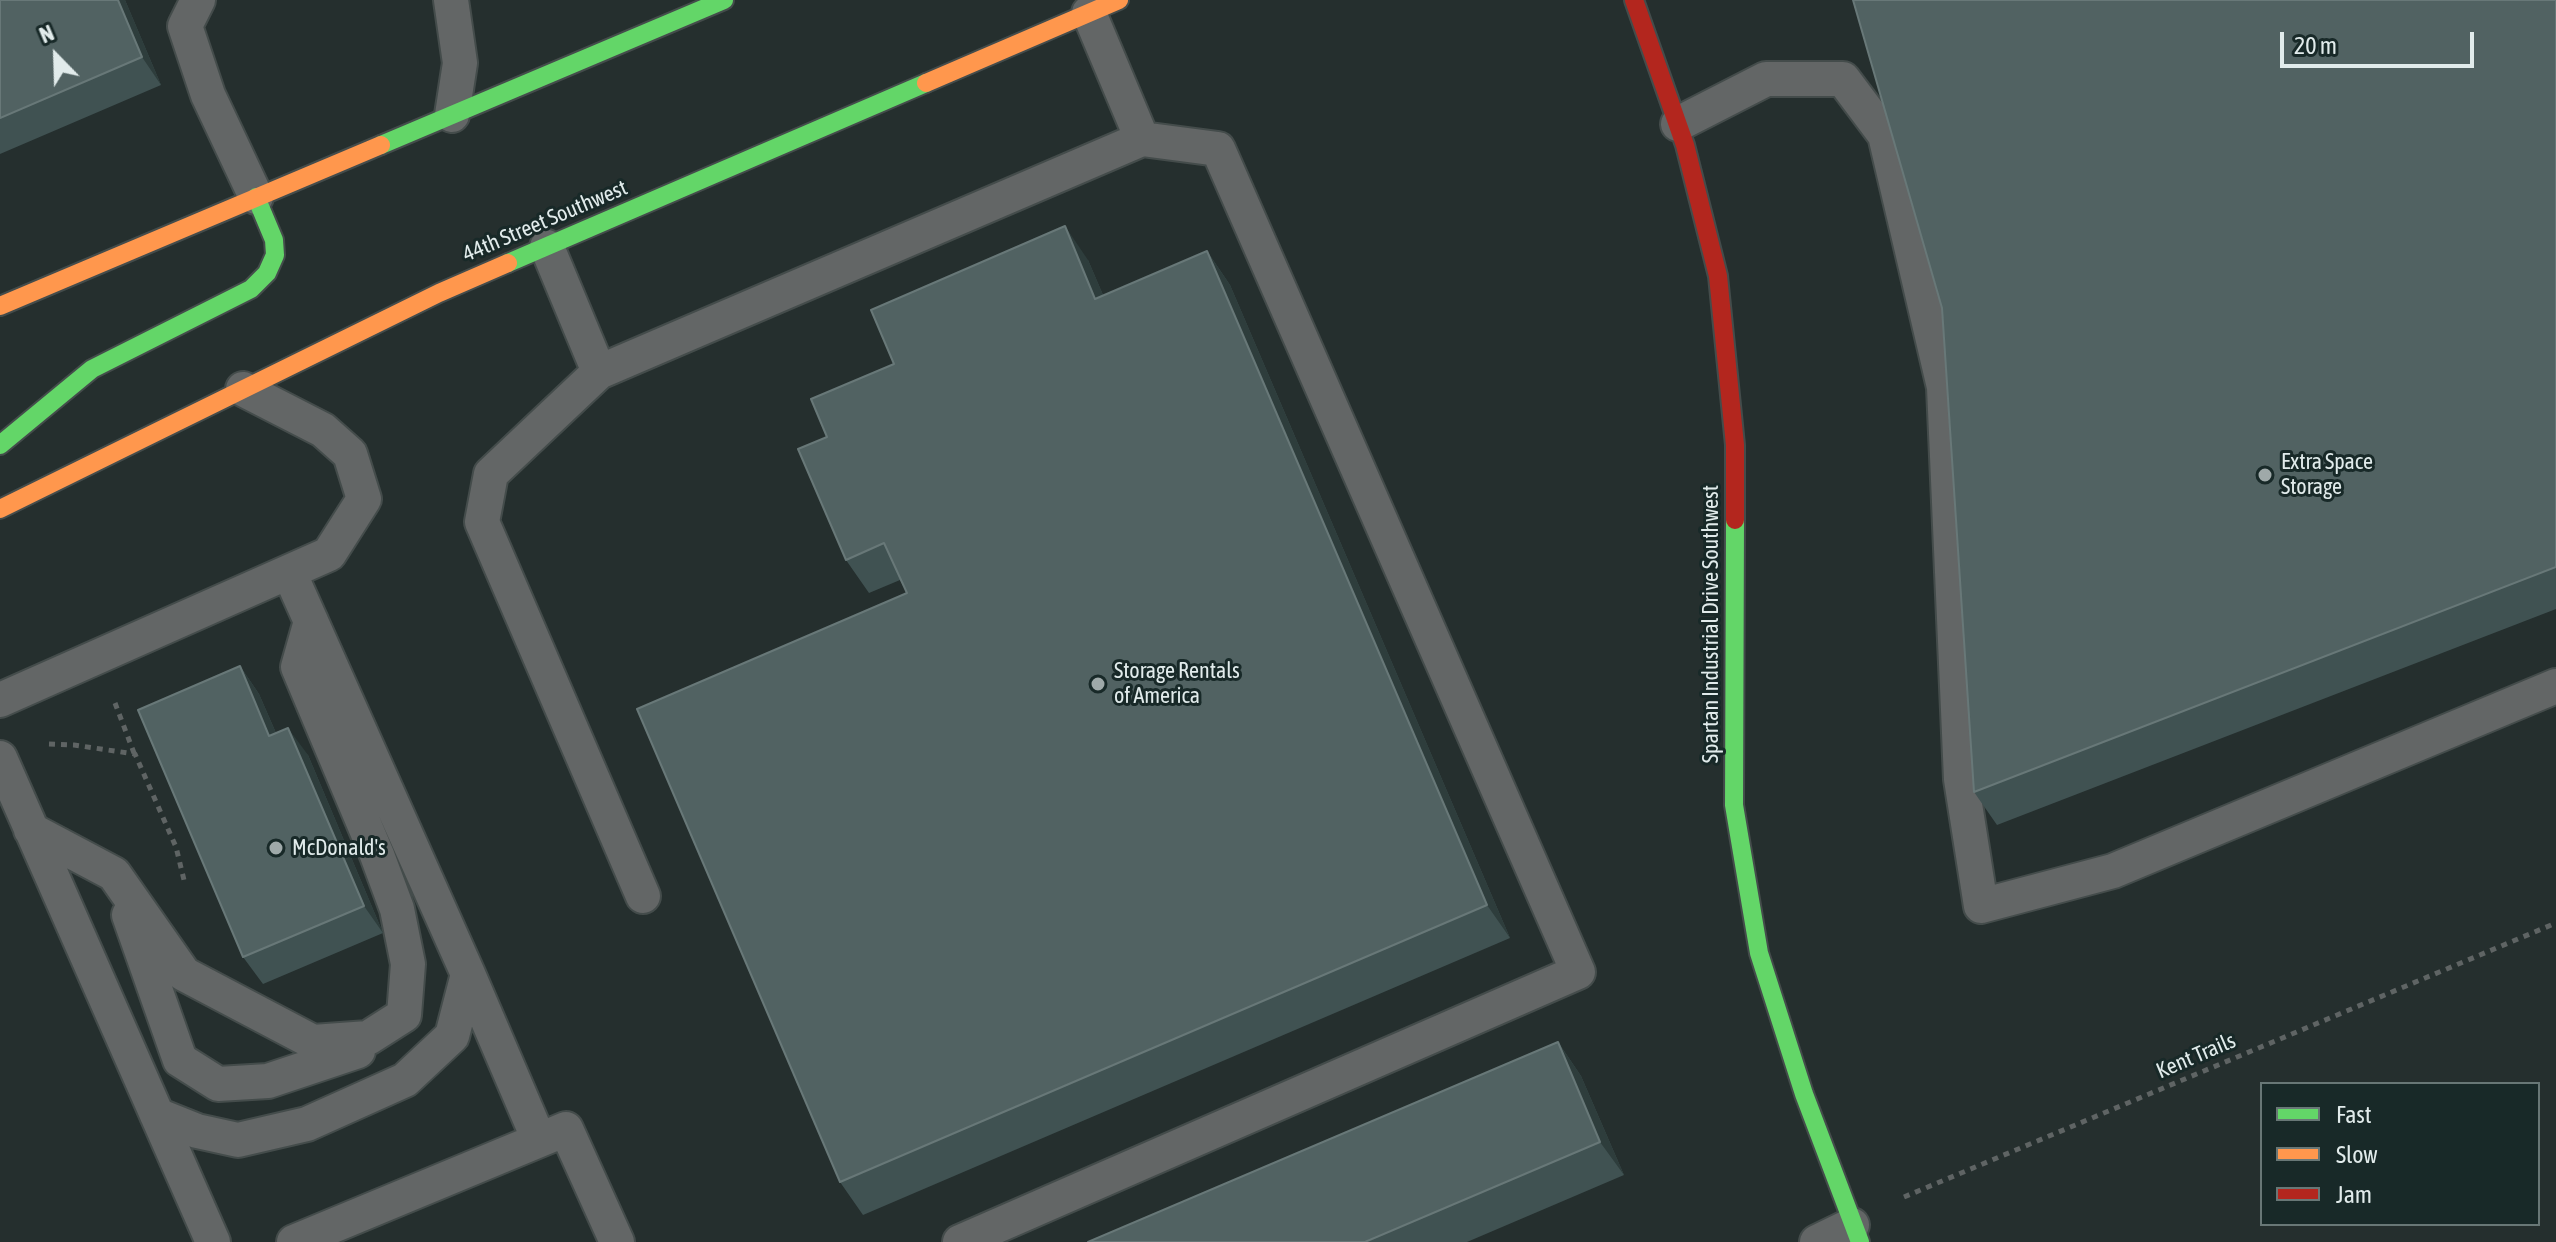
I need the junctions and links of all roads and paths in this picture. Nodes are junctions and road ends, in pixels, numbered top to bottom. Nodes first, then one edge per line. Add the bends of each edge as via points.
1 (198, 0) edge
2 (451, 0) edge
3 (724, 0) edge
4 (1634, 0) edge
5 (1104, 6) edge
6 (452, 115) junction
7 (1678, 124) junction
8 (1142, 139) junction
9 (256, 197) junction
10 (547, 247) junction
11 (0, 306) edge
12 (599, 372) junction
13 (243, 389) junction
14 (0, 445) edge
15 (0, 509) edge
16 (289, 572) junction
17 (311, 621) junction
18 (2556, 686) edge
19 (112, 696) dead end
20 (0, 700) edge
21 (44, 744) dead end
22 (135, 754) junction
23 (0, 758) edge
24 (31, 830) junction
25 (114, 874) junction
26 (185, 885) dead end
27 (643, 896) dead end
28 (2556, 923) edge
29 (468, 974) junction
30 (404, 1015) junction
31 (157, 1115) junction
32 (539, 1140) junction
33 (1856, 1234) edge
34 (213, 1242) edge
35 (294, 1242) edge
36 (617, 1242) edge
37 (960, 1242) edge
38 (1817, 1242) edge

1 - 9 lane via 185,26 208,95
2 - 6 lane via 460,63
3 - 6 main road
4 - 7 main road, Spartan Industrial Drive Southwest
5 - 8 lane
5 - 10 main road, 44th Street Southwest
6 - 9 main road
7 - 18 lane via 1766,79 1843,79 1885,135 1944,387 1961,779 1981,906 2113,871
7 - 33 main road, Spartan Industrial Drive Southwest via 1718,276 1735,445 1734,805 1759,953
8 - 12 lane
8 - 37 lane via 1218,149 1578,972
9 - 11 main road
9 - 14 main road via 275,255 251,289 92,369
10 - 12 lane
10 - 13 main road, 44th Street Southwest via 439,293
12 - 27 lane via 491,474 482,522
13 - 15 main road, 44th Street Southwest
13 - 16 lane via 323,430 350,454 364,499 329,554
16 - 17 lane
16 - 20 lane
17 - 29 lane
17 - 30 lane via 298,667 397,909 408,964
19 - 22 path
21 - 22 path
22 - 26 path via 176,847
23 - 24 lane
24 - 25 lane
24 - 31 lane
25 - 30 lane via 184,974 313,1042 368,1038
25 - 30 lane via 180,1060 218,1084 268,1081 369,1048
28 - 33 path, Kent Trails via 1919,1189
29 - 31 lane via 452,1036 391,1087 307,1124 238,1140
29 - 32 lane
31 - 34 lane
32 - 35 lane
32 - 36 lane via 566,1129
33 - 38 lane

